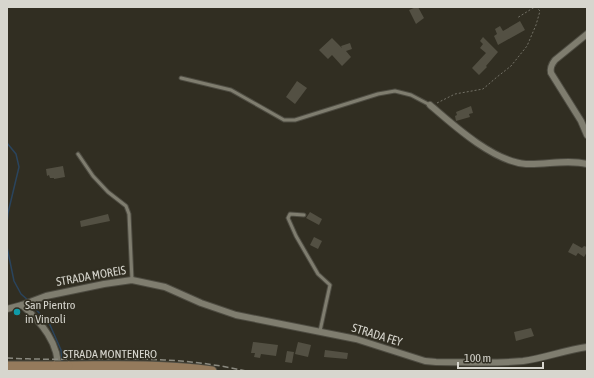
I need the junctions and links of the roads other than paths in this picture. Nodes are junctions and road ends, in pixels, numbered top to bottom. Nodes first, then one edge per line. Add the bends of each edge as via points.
1 (587, 34) edge
2 (181, 78) dead end
3 (431, 106) joint
4 (587, 134) edge
5 (78, 154) dead end
6 (587, 164) edge
7 (304, 216) dead end
8 (132, 280) junction
9 (165, 287) joint
10 (27, 303) junction
11 (7, 309) edge
12 (320, 331) junction
13 (587, 347) edge
14 (7, 366) edge
15 (56, 369) edge
16 (212, 371) edge

1 - 4 street via 555,60 550,68
2 - 3 lane via 231,90 287,121 390,92 411,95
3 - 6 street via 462,133 511,161 525,164
5 - 8 lane via 93,176 126,206 129,214
7 - 12 lane via 290,214 288,218 318,274 330,285
8 - 9 street, STRADA MOREIS
8 - 10 street, STRADA MOREIS via 46,296
9 - 12 street, STRADA FEY via 236,315
10 - 11 street, STRADA MOREIS
10 - 15 street via 51,339 57,354
12 - 13 street, STRADA FEY via 436,362 518,361
14 - 15 main road, STRADA MONTENERO
15 - 16 main road, STRADA MONTENERO, bridge via 68,366 159,366

